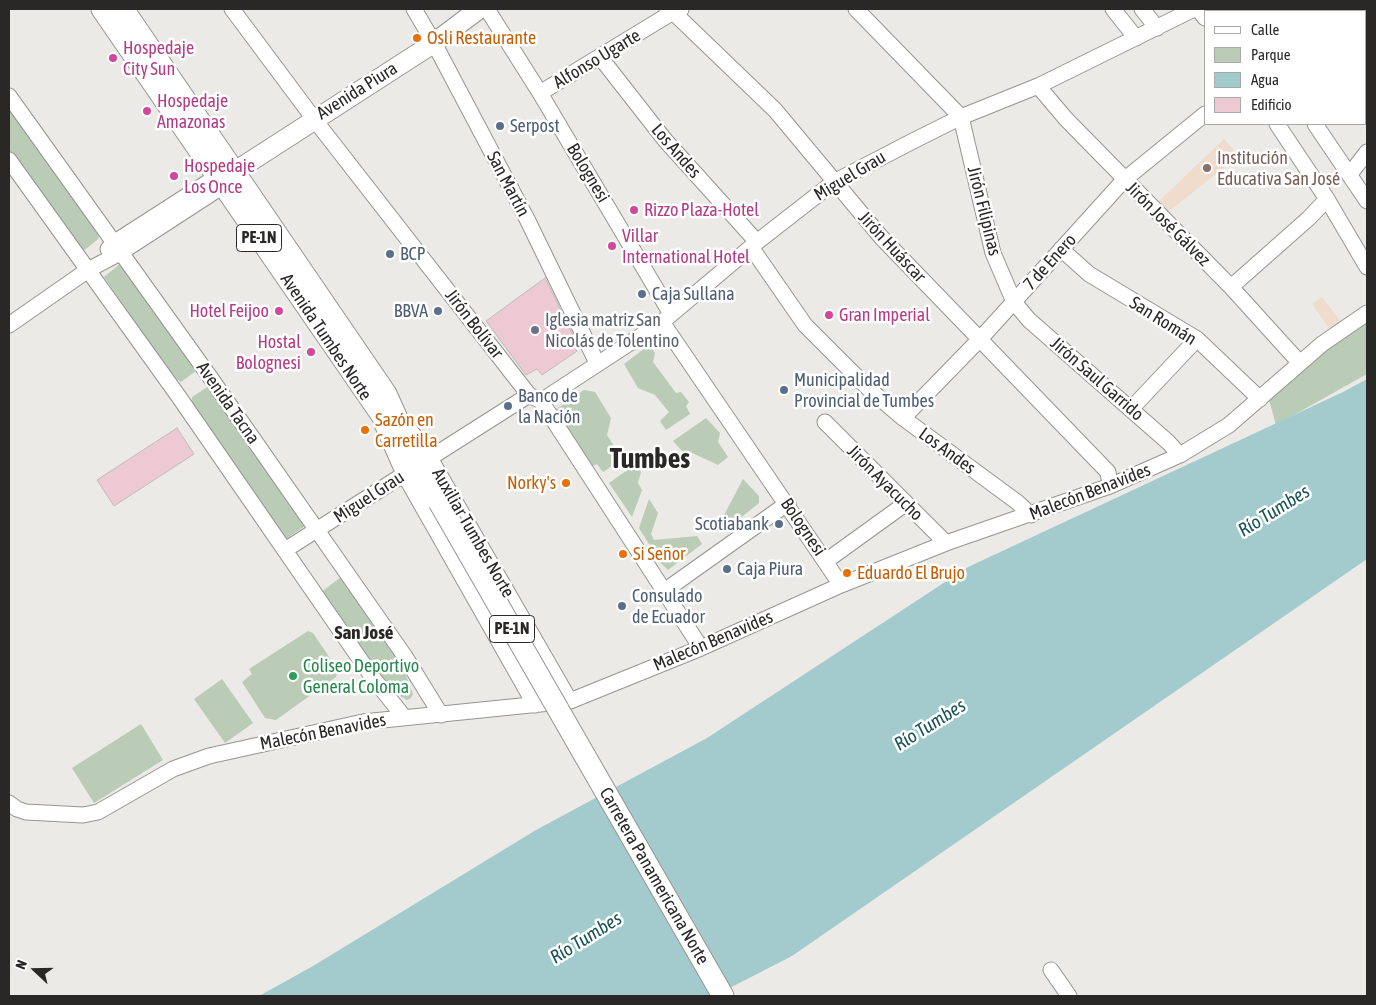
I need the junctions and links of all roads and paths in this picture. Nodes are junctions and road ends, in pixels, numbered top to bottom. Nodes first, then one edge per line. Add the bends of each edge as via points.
1 (102, 9) edge
2 (122, 9) edge
3 (232, 9) edge
4 (414, 9) edge
5 (479, 9) edge
6 (487, 9) edge
7 (856, 9) edge
8 (1113, 9) edge
9 (1142, 9) edge
10 (1194, 9) edge
11 (674, 10) edge
12 (1157, 28) junction
13 (1136, 38) junction
14 (434, 43) junction
15 (600, 57) junction
16 (1038, 86) junction
17 (540, 93) junction
18 (9, 96) edge
19 (1204, 115) edge
20 (961, 118) junction
21 (314, 119) junction
22 (1278, 125) edge
23 (1316, 125) edge
24 (1367, 152) edge
25 (9, 160) edge
26 (1350, 174) junction
27 (224, 178) junction
28 (1124, 180) junction
29 (834, 182) junction
30 (1327, 199) junction
31 (1367, 201) edge
32 (754, 244) junction
33 (117, 248) junction
34 (1061, 249) junction
35 (1367, 267) edge
36 (88, 270) junction
37 (1231, 287) junction
38 (1014, 302) junction
39 (1367, 313) edge
40 (666, 318) junction
41 (9, 325) edge
42 (981, 338) junction
43 (1197, 339) junction
44 (1300, 362) junction
45 (597, 363) junction
46 (535, 398) junction
47 (1260, 399) junction
48 (1131, 408) junction
49 (904, 418) junction
50 (825, 422) dead end
51 (1180, 455) junction
52 (417, 466) junction
53 (1110, 486) junction
54 (788, 503) junction
55 (905, 504) junction
56 (1031, 515) junction
57 (316, 530) junction
58 (946, 544) junction
59 (285, 550) junction
60 (826, 561) junction
61 (842, 584) junction
62 (663, 592) junction
63 (701, 648) junction
64 (570, 701) junction
65 (535, 705) junction
66 (441, 715) junction
67 (404, 717) junction
68 (584, 756) joint
69 (9, 803) edge
70 (1051, 970) dead end
71 (723, 996) edge
72 (1069, 996) edge

1 - 27 highway, Avenida Tumbes Norte / PE-1N
2 - 27 highway, Avenida Tumbes Norte / PE-1N
3 - 21 street, Jirón Bolívar
4 - 14 street, San Martín
5 - 14 main road, Avenida Piura
6 - 17 street, Bolognesi
7 - 20 street
8 - 13 street
9 - 12 street
10 - 12 street, Miguel Grau
11 - 15 street, Alfonso Ugarte
11 - 29 street, Jirón Huáscar via 775,110
12 - 13 street, Miguel Grau
13 - 16 street, Miguel Grau
14 - 21 main road, Avenida Piura
14 - 45 street, San Martín via 527,220
15 - 17 street, Alfonso Ugarte
15 - 32 street, Los Andes via 665,140
16 - 20 street, Miguel Grau
16 - 28 street, Jirón José Gálvez
17 - 40 street, Bolognesi
18 - 33 street, Avenida Tacna
19 - 28 street, 7 de Enero
20 - 29 street, Miguel Grau
20 - 38 street, Jirón Filipinas via 992,253
21 - 27 main road, Avenida Piura
21 - 46 street, Jirón Bolívar
22 - 30 street
23 - 26 street
24 - 26 street
25 - 36 street, Avenida Tacna
26 - 31 street
27 - 33 street, Avenida Piura
27 - 52 highway, Avenida Tumbes Norte / PE-1N via 379,400
28 - 34 street, 7 de Enero
28 - 37 street, Jirón José Gálvez
29 - 32 street, Miguel Grau
29 - 42 street, Jirón Huáscar via 881,237
30 - 35 street
30 - 37 street
32 - 40 street, Miguel Grau
32 - 49 street, Los Andes via 805,325 869,389
33 - 36 street, Avenida Piura
33 - 57 street, Avenida Tacna
34 - 38 street, 7 de Enero
34 - 43 street, San Román via 1089,274
36 - 41 street, Avenida Piura
36 - 59 street, Avenida Tacna
37 - 44 street, Jirón José Gálvez
38 - 42 street, 7 de Enero
38 - 48 street, Jirón Saul Garrido via 1029,320
39 - 44 street, Malecón Benavides
40 - 45 street, Miguel Grau
40 - 54 street, Bolognesi
42 - 49 street, 7 de Enero
42 - 53 street, Jirón Huáscar via 1108,472
43 - 47 street, San Román
43 - 48 street
44 - 47 street, Malecón Benavides
45 - 46 street, Miguel Grau
46 - 52 street, Miguel Grau
46 - 62 street, Jirón Bolívar
47 - 51 street, Malecón Benavides via 1229,425
48 - 51 street, Jirón Saul Garrido
49 - 56 street, Los Andes
50 - 55 street, Jirón Ayacucho
51 - 53 street, Malecón Benavides
52 - 57 street, Miguel Grau
52 - 64 street, Auxiliar Tumbes Norte
52 - 65 street, Auxiliar Tumbes Norte
52 - 68 highway, Avenida Tumbes Norte / PE-1N, bridge
53 - 56 street, Malecón Benavides
54 - 60 street, Bolognesi
54 - 62 street
55 - 58 street, Jirón Ayacucho
55 - 60 street
56 - 58 street, Malecón Benavides
57 - 59 street, Miguel Grau
57 - 66 street, Avenida Tacna via 404,655
58 - 61 street, Malecón Benavides
59 - 67 street, Avenida Tacna
60 - 61 street, Bolognesi
61 - 63 street, Malecón Benavides
62 - 63 street, Jirón Bolívar
63 - 64 street, Malecón Benavides
64 - 65 street, Malecón Benavides
65 - 66 street, Malecón Benavides
66 - 67 street, Malecón Benavides
67 - 69 street, Malecón Benavides via 363,722 209,756 173,769 98,812 83,815 26,812
68 - 71 highway, Carretera Panamericana Norte / PE-1N
70 - 72 street

